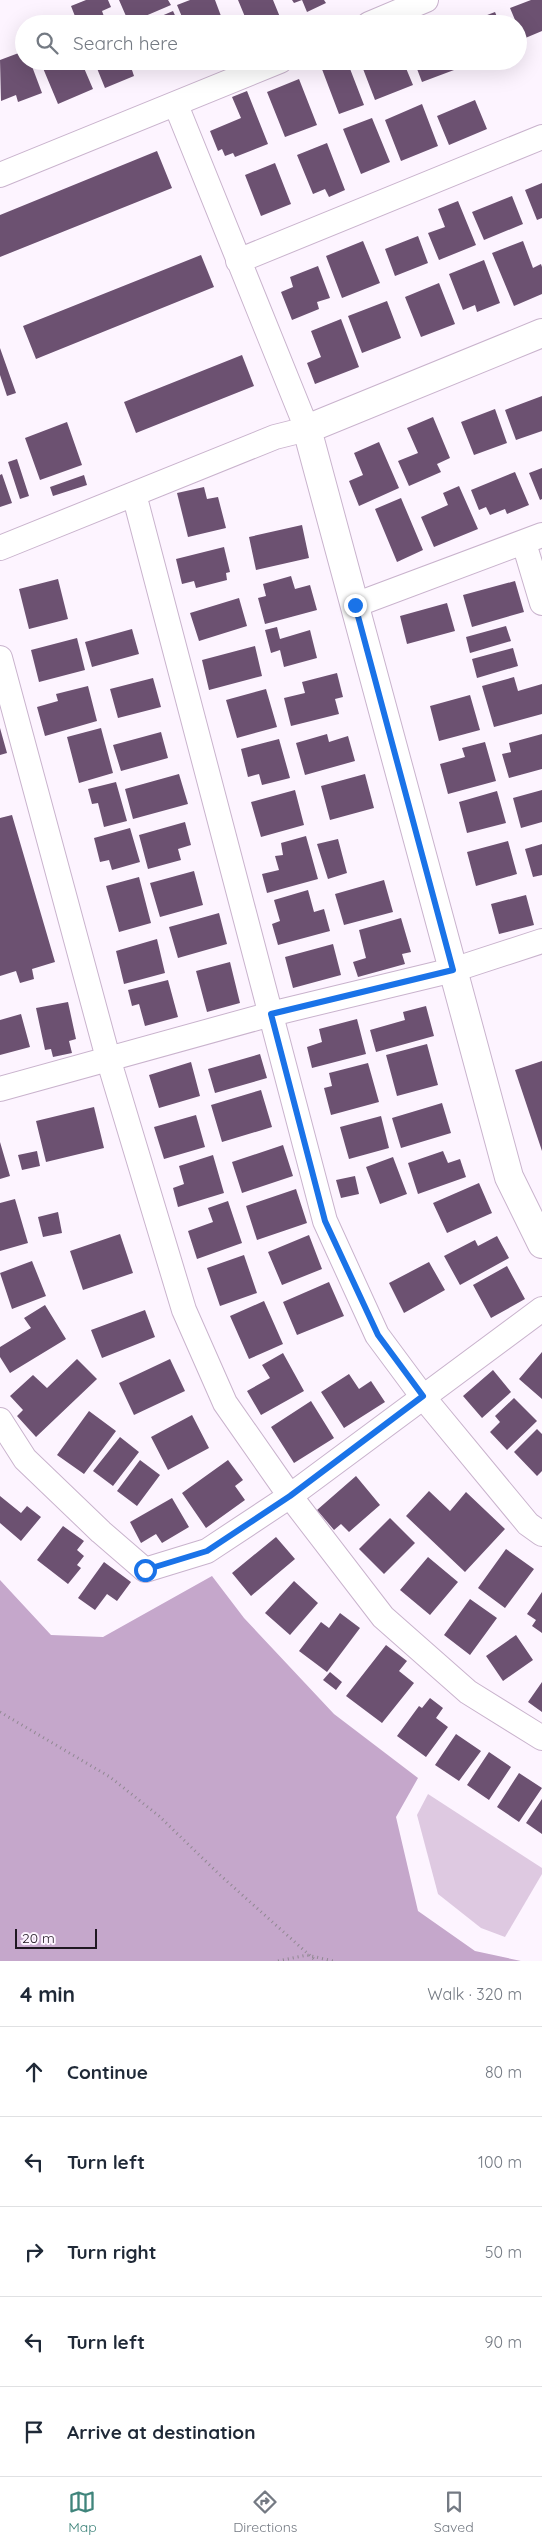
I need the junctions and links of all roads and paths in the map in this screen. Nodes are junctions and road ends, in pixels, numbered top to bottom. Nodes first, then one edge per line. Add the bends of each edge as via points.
1 (426, 0) edge
2 (390, 15) edge
3 (259, 70) edge
4 (176, 105) junction
5 (542, 137) edge
6 (0, 175) edge
7 (238, 261) junction
8 (542, 333) edge
9 (306, 429) junction
10 (134, 494) junction
11 (533, 539) edge
12 (0, 548) edge
13 (542, 603) edge
14 (355, 605) junction
15 (0, 658) edge
16 (542, 941) edge
17 (453, 970) junction
18 (271, 1014) junction
19 (108, 1058) junction
20 (0, 1089) edge
21 (542, 1244) edge
22 (542, 1309) edge
23 (423, 1396) junction
24 (0, 1420) edge
25 (290, 1496) junction
26 (542, 1534) edge
27 (0, 1712) edge
28 (542, 1738) edge
29 (307, 1954) junction
30 (278, 1961) edge
31 (316, 1961) edge
32 (332, 1961) edge

1 - 2 street
3 - 4 street
4 - 6 street
4 - 7 street
5 - 7 street
7 - 9 street
8 - 9 street
9 - 10 street via 275,437
9 - 14 street
10 - 12 street
10 - 18 street
11 - 13 street
11 - 14 street
14 - 17 street
15 - 19 street
16 - 17 street
17 - 18 street
17 - 21 street via 509,1177
18 - 19 street
18 - 23 street via 325,1221 378,1335
19 - 20 street
19 - 25 street via 184,1310 225,1403
22 - 23 street
23 - 25 street
23 - 26 street via 528,1524
24 - 25 street via 25,1459 145,1570 207,1551
25 - 28 street via 383,1617 468,1692
27 - 29 path via 110,1777 159,1816
29 - 30 path
29 - 31 path
29 - 32 path

